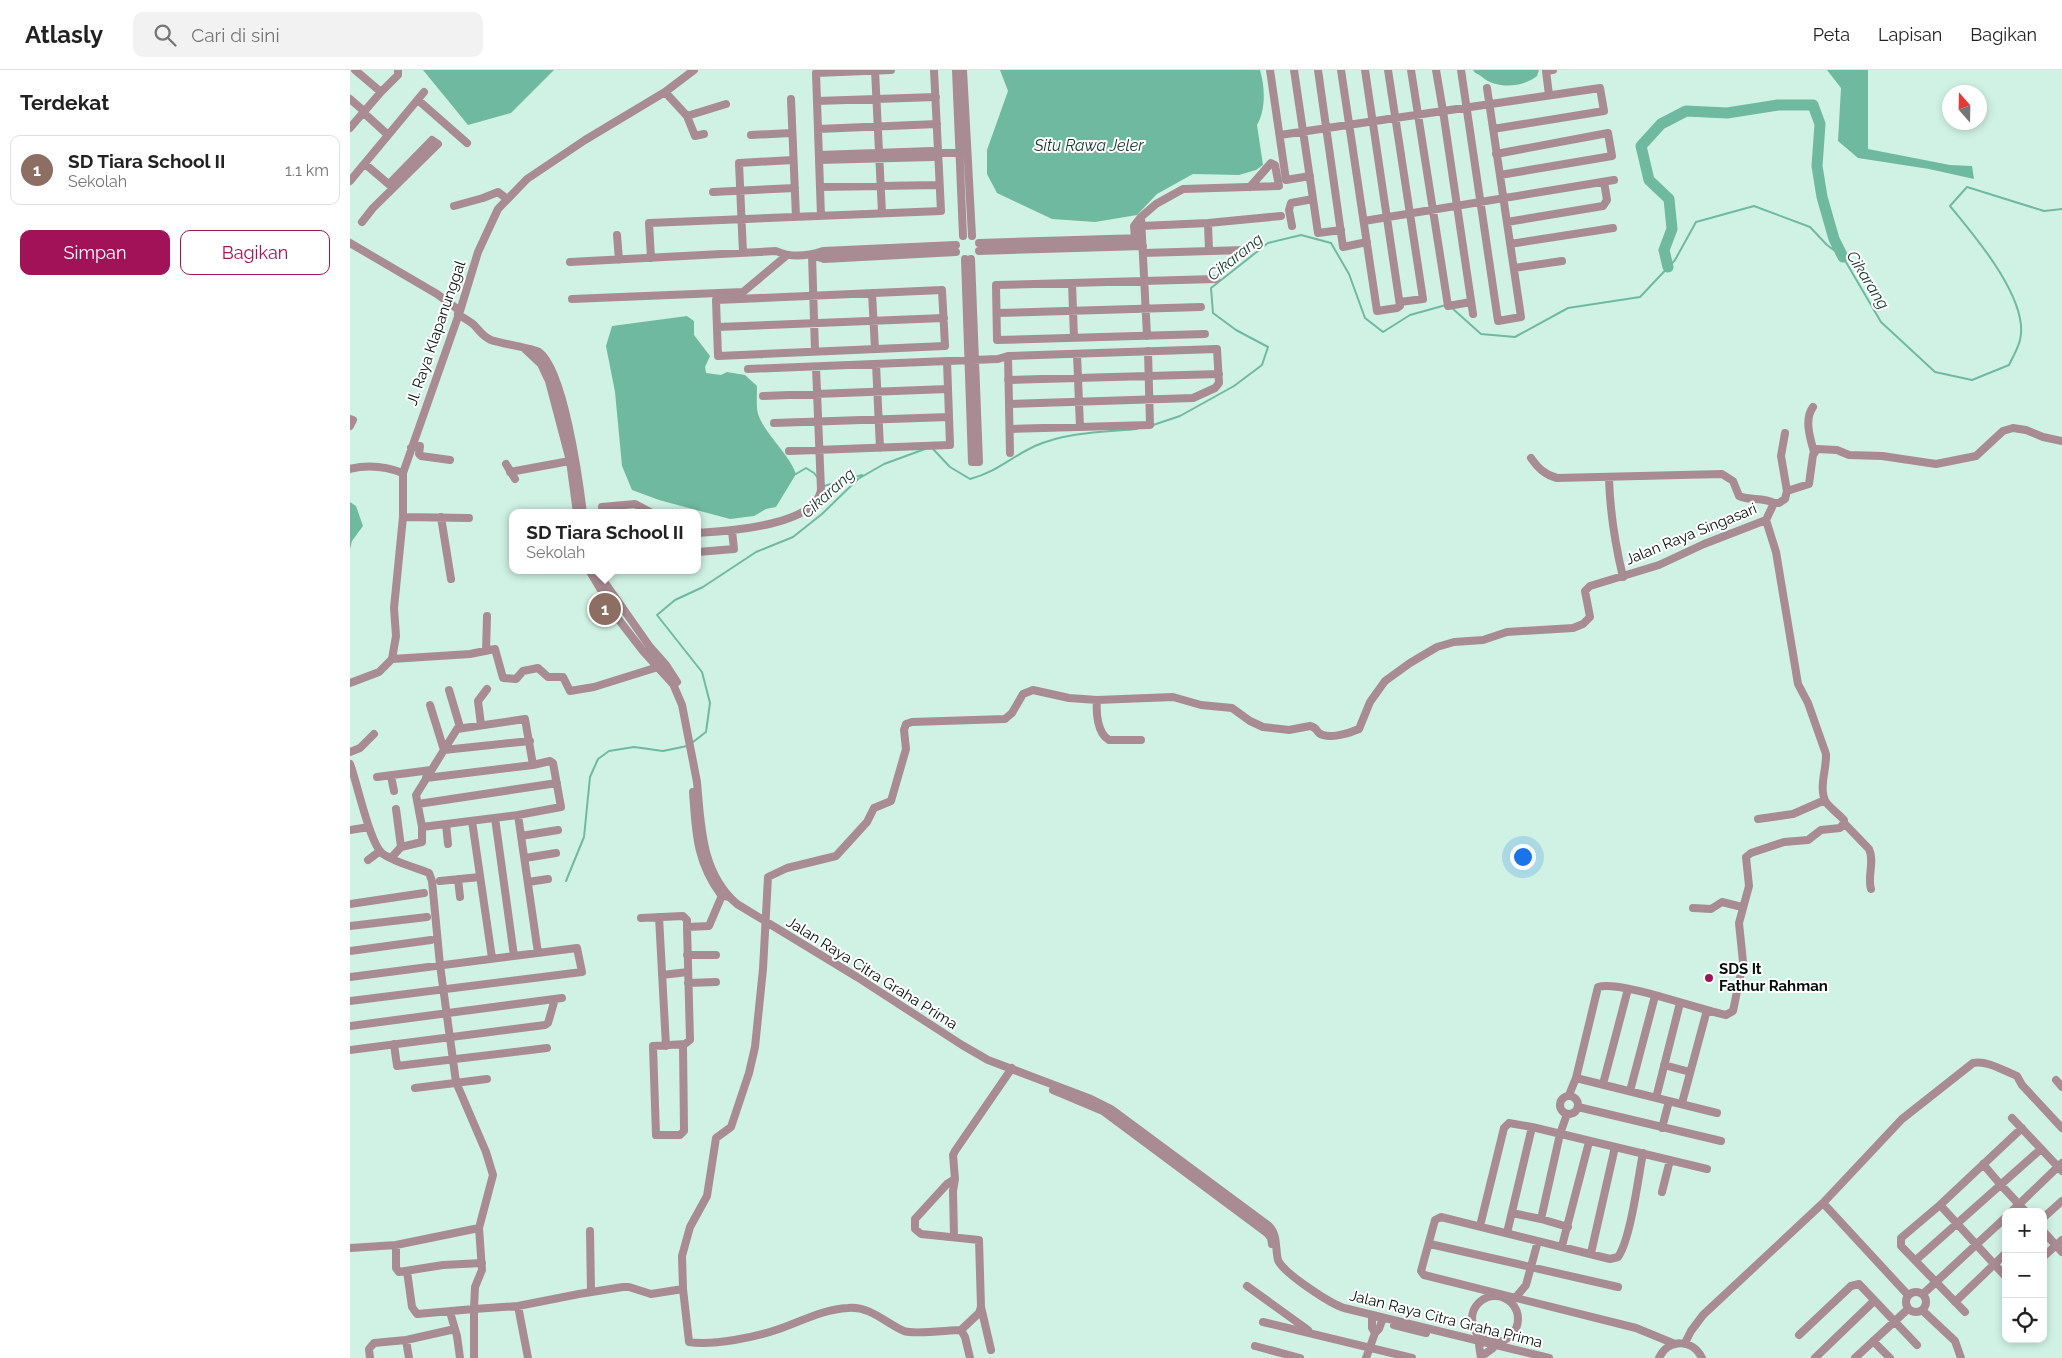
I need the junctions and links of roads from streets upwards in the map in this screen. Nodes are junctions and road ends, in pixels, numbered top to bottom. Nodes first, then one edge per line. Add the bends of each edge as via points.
1 (355, 70) edge
2 (398, 70) edge
3 (694, 70) edge
4 (875, 70) edge
5 (891, 70) edge
6 (934, 70) edge
7 (956, 70) edge
8 (963, 70) edge
9 (1270, 70) edge
10 (1294, 70) edge
11 (1318, 70) edge
12 (1341, 70) edge
13 (1365, 70) edge
14 (1388, 70) edge
15 (1411, 70) edge
16 (1436, 70) edge
17 (1460, 70) edge
18 (1553, 70) edge
19 (1486, 88) dead end
20 (381, 92) junction
21 (424, 92) dead end
22 (665, 92) junction
23 (1549, 95) junction
24 (936, 97) junction
25 (350, 99) edge
26 (791, 99) dead end
27 (876, 99) junction
28 (418, 100) junction
29 (817, 101) junction
30 (726, 104) dead end
31 (1489, 104) junction
32 (1466, 108) junction
33 (1443, 111) junction
34 (364, 112) junction
35 (1418, 115) junction
36 (687, 116) junction
37 (1395, 118) junction
38 (1373, 121) junction
39 (352, 123) edge
40 (937, 124) junction
41 (1350, 125) junction
42 (878, 126) junction
43 (1327, 128) junction
44 (818, 129) junction
45 (1493, 129) junction
46 (1303, 132) junction
47 (792, 133) junction
48 (704, 134) dead end
49 (388, 135) junction
50 (751, 135) dead end
51 (1280, 135) junction
52 (467, 143) dead end
53 (938, 153) junction
54 (963, 153) junction
55 (1496, 154) junction
56 (879, 156) junction
57 (819, 158) junction
58 (794, 160) junction
59 (365, 164) junction
60 (1500, 175) junction
61 (1310, 176) junction
62 (1614, 180) dead end
63 (350, 181) edge
64 (1604, 182) junction
65 (939, 184) junction
66 (391, 186) junction
67 (880, 186) junction
68 (820, 187) junction
69 (1250, 187) dead end
70 (795, 188) junction
71 (740, 191) junction
72 (712, 192) dead end
73 (506, 199) junction
74 (1313, 199) junction
75 (1503, 199) junction
76 (1480, 202) junction
77 (454, 206) dead end
78 (1457, 206) junction
79 (1433, 210) junction
80 (882, 213) junction
81 (1410, 214) junction
82 (821, 216) junction
83 (1281, 216) dead end
84 (796, 217) junction
85 (1141, 217) junction
86 (1387, 217) junction
87 (742, 219) junction
88 (1364, 221) junction
89 (362, 222) dead end
90 (1507, 222) junction
91 (1208, 223) junction
92 (1142, 226) junction
93 (1292, 226) dead end
94 (1613, 228) dead end
95 (1341, 230) junction
96 (617, 235) dead end
97 (967, 236) junction
98 (1367, 242) junction
99 (350, 243) edge
100 (1141, 244) junction
101 (1510, 244) junction
102 (979, 247) junction
103 (956, 248) junction
104 (1245, 250) dead end
105 (1209, 251) junction
106 (743, 253) junction
107 (812, 255) junction
108 (786, 256) junction
109 (651, 258) junction
110 (968, 259) junction
111 (619, 260) junction
112 (1562, 261) dead end
113 (570, 262) dead end
114 (1514, 268) junction
115 (1216, 279) dead end
116 (1144, 281) junction
117 (1072, 283) junction
118 (872, 293) junction
119 (813, 296) junction
120 (572, 299) dead end
121 (1400, 302) junction
122 (1472, 302) junction
123 (1202, 307) dead end
124 (1146, 309) junction
125 (1073, 311) junction
126 (459, 312) junction
127 (997, 313) junction
128 (1473, 314) dead end
129 (944, 318) junction
130 (873, 321) junction
131 (814, 323) junction
132 (717, 328) junction
133 (1206, 334) dead end
134 (1147, 336) junction
135 (1074, 338) junction
136 (875, 349) junction
137 (815, 351) junction
138 (1148, 351) junction
139 (1077, 354) junction
140 (1008, 356) junction
141 (972, 360) junction
142 (947, 361) junction
143 (876, 364) junction
144 (816, 367) junction
145 (748, 369) dead end
146 (1219, 374) junction
147 (1149, 376) junction
148 (1078, 378) junction
149 (1008, 380) junction
150 (948, 389) junction
151 (877, 392) junction
152 (817, 394) junction
153 (763, 396) dead end
154 (1149, 399) junction
155 (1079, 402) junction
156 (1009, 404) junction
157 (1813, 407) dead end
158 (949, 417) junction
159 (350, 419) edge
160 (878, 419) junction
161 (818, 422) junction
162 (774, 423) dead end
163 (350, 426) edge
164 (1080, 427) junction
165 (1010, 429) junction
166 (1784, 434) dead end
167 (2062, 441) edge
168 (411, 448) junction
169 (880, 448) junction
170 (819, 450) junction
171 (789, 451) dead end
172 (1814, 452) junction
173 (1010, 453) dead end
174 (1531, 458) dead end
175 (450, 460) dead end
176 (573, 462) junction
177 (976, 462) dead end
178 (350, 469) edge
179 (403, 473) junction
180 (511, 473) dead end
181 (1609, 478) junction
182 (1787, 491) junction
183 (1774, 503) junction
184 (602, 508) dead end
185 (577, 509) edge
186 (582, 509) edge
187 (644, 509) edge
188 (441, 517) junction
189 (403, 518) junction
190 (468, 518) dead end
191 (1766, 520) junction
192 (732, 530) junction
193 (701, 533) edge
194 (701, 552) edge
195 (592, 574) edge
196 (598, 574) edge
197 (1623, 577) junction
198 (451, 579) dead end
199 (607, 593) junction
200 (486, 616) dead end
201 (486, 651) junction
202 (392, 659) junction
203 (658, 667) junction
204 (350, 683) edge
205 (486, 689) dead end
206 (449, 690) dead end
207 (1096, 700) junction
208 (430, 705) dead end
209 (682, 705) junction
210 (481, 724) junction
211 (460, 728) junction
212 (374, 734) dead end
213 (1141, 740) dead end
214 (530, 741) junction
215 (444, 750) junction
216 (350, 752) edge
217 (350, 764) edge
218 (533, 764) junction
219 (431, 770) junction
220 (416, 772) junction
221 (391, 776) junction
222 (377, 778) dead end
223 (426, 778) junction
224 (557, 784) junction
225 (418, 790) junction
226 (394, 791) dead end
227 (1825, 800) junction
228 (418, 804) junction
229 (396, 808) dead end
230 (518, 815) junction
231 (496, 818) junction
232 (1758, 819) dead end
233 (472, 820) junction
234 (1844, 823) junction
235 (446, 824) junction
236 (422, 826) junction
237 (369, 827) junction
238 (350, 830) edge
239 (558, 830) dead end
240 (522, 836) junction
241 (448, 844) dead end
242 (401, 848) junction
243 (380, 851) junction
244 (556, 853) dead end
245 (390, 858) junction
246 (525, 858) junction
247 (368, 860) dead end
248 (480, 877) junction
249 (458, 879) junction
250 (548, 879) dead end
251 (440, 881) dead end
252 (528, 882) junction
253 (1871, 889) dead end
254 (424, 893) dead end
255 (725, 894) junction
256 (460, 897) dead end
257 (350, 904) edge
258 (1742, 907) junction
259 (1693, 908) dead end
260 (427, 917) dead end
261 (659, 917) junction
262 (641, 918) dead end
263 (766, 923) junction
264 (350, 926) edge
265 (687, 927) junction
266 (431, 940) dead end
267 (350, 951) edge
268 (538, 953) junction
269 (687, 955) junction
270 (716, 955) dead end
271 (514, 956) junction
272 (492, 958) junction
273 (440, 965) junction
274 (688, 972) junction
275 (662, 975) junction
276 (350, 977) edge
277 (716, 982) dead end
278 (688, 983) junction
279 (443, 989) junction
280 (1628, 989) junction
281 (1654, 996) junction
282 (350, 1001) edge
283 (1680, 1003) junction
284 (1707, 1010) junction
285 (446, 1013) junction
286 (350, 1026) edge
287 (449, 1036) junction
288 (394, 1044) junction
289 (683, 1044) junction
290 (666, 1046) junction
291 (547, 1048) dead end
292 (350, 1050) edge
293 (452, 1060) junction
294 (1664, 1065) junction
295 (1011, 1070) junction
296 (1690, 1072) junction
297 (487, 1078) dead end
298 (1576, 1078) junction
299 (2056, 1080) dead end
300 (456, 1082) junction
301 (1603, 1084) junction
302 (2062, 1087) edge
303 (415, 1088) dead end
304 (1630, 1091) junction
305 (1569, 1095) junction
306 (1656, 1098) junction
307 (1669, 1101) junction
308 (1682, 1103) junction
309 (1578, 1107) junction
310 (1717, 1113) dead end
311 (1567, 1114) junction
312 (2012, 1118) dead end
313 (1532, 1127) junction
314 (1662, 1128) junction
315 (2022, 1128) junction
316 (2062, 1128) edge
317 (1560, 1134) junction
318 (1721, 1141) dead end
319 (1589, 1142) junction
320 (1615, 1147) junction
321 (2042, 1149) junction
322 (1643, 1153) junction
323 (1670, 1160) junction
324 (1983, 1164) junction
325 (2061, 1167) edge
326 (1707, 1169) dead end
327 (955, 1179) junction
328 (2000, 1184) junction
329 (1662, 1192) dead end
330 (2062, 1201) edge
331 (1823, 1203) junction
332 (2019, 1204) junction
333 (1940, 1205) junction
334 (2015, 1208) edge
335 (2022, 1208) edge
336 (1512, 1213) junction
337 (2047, 1214) edge
338 (1541, 1219) junction
339 (2002, 1220) edge
340 (1956, 1222) junction
341 (1480, 1226) junction
342 (1568, 1227) junction
343 (479, 1228) junction
344 (590, 1231) dead end
345 (1507, 1233) junction
346 (2047, 1235) edge
347 (954, 1237) junction
348 (2062, 1240) edge
349 (1538, 1241) junction
350 (1430, 1244) junction
351 (1975, 1244) junction
352 (396, 1245) junction
353 (2056, 1245) junction
354 (1562, 1246) junction
355 (350, 1248) edge
356 (2062, 1252) edge
357 (1590, 1253) junction
358 (2047, 1253) edge
359 (2002, 1256) edge
360 (1916, 1260) junction
361 (482, 1263) junction
362 (1993, 1264) junction
363 (1530, 1267) junction
364 (407, 1271) junction
365 (2002, 1273) edge
366 (1936, 1282) junction
367 (1526, 1285) junction
368 (1247, 1286) dead end
369 (1618, 1287) dead end
370 (683, 1289) junction
371 (591, 1292) junction
372 (1922, 1294) junction
373 (1500, 1295) junction
374 (1908, 1295) junction
375 (1516, 1297) junction
376 (1528, 1300) junction
377 (1874, 1301) junction
378 (1955, 1302) junction
379 (518, 1306) junction
380 (981, 1307) junction
381 (474, 1309) junction
382 (1908, 1310) junction
383 (1922, 1310) junction
384 (450, 1312) junction
385 (1965, 1312) dead end
386 (1371, 1317) junction
387 (1383, 1319) junction
388 (1894, 1321) junction
389 (1263, 1322) dead end
390 (455, 1329) junction
391 (961, 1330) junction
392 (1375, 1333) junction
393 (1314, 1334) junction
394 (1799, 1335) dead end
395 (406, 1340) junction
396 (1873, 1341) junction
397 (1685, 1343) junction
398 (1487, 1344) junction
399 (1675, 1344) junction
400 (1917, 1345) dead end
401 (1255, 1346) dead end
402 (1369, 1347) junction
403 (991, 1350) dead end
404 (1279, 1355) edge
405 (1482, 1357) edge
406 (370, 1358) edge
407 (409, 1358) edge
408 (460, 1358) edge
409 (474, 1358) edge
410 (528, 1358) edge
411 (970, 1358) edge
412 (1300, 1358) edge
413 (1366, 1358) edge
414 (1412, 1358) edge
415 (1530, 1358) edge
416 (1549, 1358) edge
417 (1659, 1358) edge
418 (1702, 1358) edge
419 (1815, 1358) edge
420 (1855, 1358) edge
421 (1890, 1358) edge
422 (1961, 1358) edge

1 - 20 street
2 - 20 street via 398,75
3 - 22 street, Jl. Raya Klapanunggal
4 - 5 street
4 - 27 street
4 - 29 street via 816,72
6 - 24 street
7 - 54 street
8 - 54 street
9 - 51 street
10 - 46 street
11 - 43 street
12 - 41 street
13 - 38 street
14 - 37 street
15 - 35 street
16 - 33 street
17 - 32 street
18 - 23 street via 1546,71
19 - 31 street
20 - 34 street
21 - 28 street
22 - 36 street
22 - 73 street, Jl. Raya Klapanunggal via 585,140 527,180
23 - 31 street
23 - 45 street via 1600,88 1604,111
24 - 27 street
24 - 40 street
25 - 34 street
26 - 47 street
27 - 29 street
27 - 42 street
28 - 49 street
28 - 52 street
29 - 44 street
30 - 36 street
31 - 32 street
31 - 45 street
32 - 33 street
32 - 76 street
33 - 35 street
33 - 78 street
34 - 39 street
34 - 49 street
35 - 37 street
35 - 79 street
36 - 48 street via 695,136
37 - 38 street
37 - 81 street
38 - 41 street
38 - 86 street
40 - 42 street
40 - 53 street
41 - 43 street
41 - 88 street
42 - 44 street
42 - 56 street
43 - 46 street
43 - 95 street
44 - 57 street
45 - 55 street
46 - 51 street
46 - 61 street
47 - 50 street
47 - 58 street
49 - 59 street
51 - 61 street via 1286,180
53 - 54 street
53 - 56 street
53 - 65 street
54 - 97 street
55 - 60 street
55 - 60 street via 1608,133 1612,156
56 - 57 street
56 - 67 street
57 - 68 street
58 - 70 street
58 - 71 street via 739,163
59 - 63 street
59 - 66 street
60 - 75 street
61 - 74 street
62 - 64 street
64 - 75 street
64 - 90 street via 1607,200 1603,206
65 - 67 street
65 - 80 street via 940,211
66 - 66 street via 438,144 432,140
66 - 89 street
67 - 68 street
67 - 80 street
68 - 82 street
69 - 85 street via 1183,190 1156,204
70 - 71 street
70 - 84 street
71 - 72 street
71 - 87 street
73 - 77 street via 498,192
73 - 126 street, Jl. Raya Klapanunggal via 478,252
74 - 93 street via 1291,203
74 - 95 street via 1318,233
75 - 76 street
75 - 90 street
76 - 78 street
76 - 114 street via 1498,321 1521,318
78 - 79 street
78 - 122 street
79 - 81 street
79 - 122 street via 1448,306
80 - 82 street
81 - 86 street
81 - 121 street via 1423,298
82 - 84 street
83 - 91 street
84 - 87 street
85 - 92 street
85 - 100 street via 1134,226
86 - 88 street
86 - 121 street
87 - 106 street
87 - 109 street via 649,223
88 - 98 street
90 - 101 street
91 - 92 street
91 - 105 street
92 - 100 street
94 - 101 street
95 - 98 street via 1343,247
96 - 111 street
97 - 102 street
97 - 103 street
98 - 121 street via 1377,311 1397,308
99 - 126 street via 437,294
100 - 102 street
100 - 105 street
100 - 116 street
101 - 114 street
102 - 110 street via 976,256
103 - 107 street via 890,252 823,251
103 - 110 street via 960,257
104 - 105 street
106 - 108 street via 776,251
106 - 109 street
107 - 108 street
107 - 119 street
108 - 120 street via 743,292
109 - 111 street
110 - 141 street
111 - 113 street
112 - 114 street
115 - 116 street
116 - 117 street
116 - 124 street
117 - 125 street
117 - 127 street via 996,285
118 - 119 street
118 - 129 street via 942,290
118 - 130 street
119 - 131 street
119 - 132 street via 716,300
122 - 128 street
123 - 124 street
124 - 125 street
124 - 134 street
125 - 127 street
125 - 135 street
126 - 168 street, Jl. Raya Klapanunggal
126 - 176 street via 486,338 525,349 537,359 546,371
127 - 135 street via 997,340
129 - 130 street
129 - 136 street via 945,346
130 - 131 street
130 - 136 street
131 - 132 street
131 - 137 street
132 - 137 street via 718,356
133 - 134 street
134 - 135 street
136 - 137 street
138 - 139 street
138 - 146 street via 1217,349
138 - 147 street
139 - 140 street
139 - 148 street
140 - 141 street
140 - 149 street
141 - 142 street
141 - 177 street
142 - 143 street
142 - 150 street
143 - 144 street
143 - 151 street
144 - 145 street
144 - 152 street
146 - 147 street
146 - 154 street via 1215,388 1193,398
147 - 148 street
147 - 154 street
148 - 149 street
148 - 155 street
149 - 156 street
150 - 151 street
150 - 158 street
151 - 152 street
151 - 160 street
152 - 153 street
152 - 161 street
154 - 155 street
154 - 164 street via 1150,425
155 - 156 street
155 - 164 street
156 - 165 street
157 - 172 street via 1808,419
158 - 160 street
158 - 169 street via 950,445
159 - 163 street via 353,420
160 - 161 street
160 - 169 street
161 - 162 street
161 - 170 street
164 - 165 street
165 - 173 street
166 - 182 street via 1782,456
167 - 172 street via 2026,430 2008,429 1976,456 1936,464 1849,455 1820,448
168 - 175 street via 420,446 420,456
168 - 179 street, Jl. Raya Klapanunggal
169 - 170 street
170 - 171 street
170 - 192 street via 821,490 813,506 789,518
172 - 182 street, Jalan Raya Singasari via 1809,484
174 - 181 street via 1548,476
176 - 180 street
176 - 185 street
176 - 186 street
178 - 179 street via 386,466
179 - 189 street, Jl. Raya Klapanunggal
181 - 183 street via 1722,474 1733,481 1739,496
181 - 197 street via 1614,537
182 - 183 street, Jalan Raya Singasari via 1785,499
183 - 191 street, Jalan Raya Singasari
184 - 187 street via 635,504
188 - 189 street
188 - 190 street
188 - 198 street
189 - 202 street, Jl. Raya Klapanunggal via 395,582 396,636
191 - 197 street, Jalan Raya Singasari
191 - 227 street via 1776,552 1798,684 1826,754
192 - 193 street
192 - 194 street via 734,549
195 - 199 street
196 - 199 street
197 - 207 street, Jalan Raya Singasari via 1587,589 1585,596 1590,617 1578,626 1500,633 1483,640 1447,643 1420,656 1385,681 1370,702 1359,729 1351,732 1328,736 1310,726 1289,730 1263,726 1232,708 1201,705 1173,697
199 - 203 street via 619,620
199 - 209 street via 675,678 682,692
200 - 201 street
201 - 202 street
201 - 203 street via 496,650 503,678 516,679 523,670 538,668 548,677 564,677 570,691
202 - 204 street via 378,672
203 - 209 street via 673,684
205 - 210 street via 478,700
206 - 211 street
207 - 213 street via 1100,728 1105,737 1109,740
207 - 263 street, Jalan Raya Singasari via 1033,690 1023,694 1012,713 1005,718 906,724 906,749 891,801 874,808 867,822 836,856 768,877
208 - 215 street
209 - 255 street, Jalan Raya Citra Graha Prima via 697,782 703,844 711,870
210 - 211 street
210 - 214 street via 524,719
211 - 215 street
212 - 216 street via 360,748
214 - 215 street
214 - 218 street
215 - 219 street
217 - 237 street
218 - 223 street
218 - 224 street via 553,763
219 - 220 street
219 - 223 street
220 - 221 street
220 - 225 street
221 - 222 street
221 - 226 street
223 - 225 street
224 - 228 street
224 - 230 street via 561,806
225 - 228 street
227 - 232 street via 1793,814
227 - 234 street
228 - 236 street
229 - 242 street
230 - 231 street
230 - 240 street
231 - 233 street
231 - 271 street
233 - 235 street
233 - 248 street
234 - 253 street via 1872,854
234 - 258 street via 1840,828 1821,830 1808,840 1784,842 1749,853 1745,860 1749,886
235 - 236 street
235 - 241 street
236 - 242 street via 421,843
237 - 238 street
237 - 243 street
239 - 240 street
240 - 246 street
242 - 245 street
243 - 245 street
243 - 247 street
244 - 246 street
245 - 273 street via 431,876
246 - 252 street
248 - 249 street
248 - 272 street
249 - 251 street
249 - 256 street
250 - 252 street
252 - 268 street
254 - 257 street
255 - 263 street, Jalan Raya Citra Graha Prima
255 - 265 street via 709,926
258 - 259 street via 1722,902 1711,909
258 - 284 street via 1739,923 1742,962 1733,1012 1726,1015
260 - 264 street
261 - 262 street
261 - 265 street via 683,916
261 - 275 street
263 - 295 street, Jalan Raya Citra Graha Prima via 962,1045
263 - 370 street via 753,1056 731,1127 716,1138 707,1196 690,1227 682,1256
265 - 269 street
266 - 267 street
268 - 271 street
268 - 279 street via 578,948 582,972
269 - 270 street
269 - 274 street
271 - 272 street
272 - 273 street
273 - 276 street
273 - 279 street
274 - 275 street
274 - 278 street
275 - 290 street
277 - 278 street
278 - 289 street via 690,1040
279 - 282 street
279 - 285 street
280 - 281 street
280 - 298 street via 1598,987
280 - 301 street
281 - 283 street
281 - 304 street
283 - 284 street
283 - 294 street
284 - 296 street
285 - 286 street
285 - 287 street
285 - 287 street via 558,998 546,1024
287 - 288 street
287 - 293 street
288 - 292 street
288 - 293 street via 397,1066
289 - 290 street
289 - 290 street via 684,1131 680,1135 656,1135 653,1046
291 - 293 street
293 - 300 street
294 - 296 street
294 - 306 street
295 - 327 street via 955,1151
295 - 386 street, Jalan Raya Citra Graha Prima via 1090,1102 1267,1233 1279,1269 1305,1290 1335,1310
296 - 308 street
297 - 300 street
298 - 301 street
298 - 305 street
299 - 302 street
300 - 303 street
300 - 343 street via 493,1175
301 - 304 street
304 - 306 street
305 - 309 street via 1574,1097
305 - 311 street via 1563,1097 1559,1106
306 - 307 street
307 - 308 street
307 - 314 street
308 - 310 street
309 - 311 street
309 - 314 street
311 - 317 street
312 - 315 street
313 - 317 street
313 - 336 street
313 - 341 street via 1509,1123 1504,1128
314 - 318 street
315 - 321 street
315 - 324 street
316 - 331 street via 2017,1076 1990,1065 1973,1063 1902,1119
317 - 319 street
317 - 338 street
319 - 320 street
319 - 342 street
320 - 322 street
320 - 357 street
321 - 325 street
321 - 328 street
322 - 323 street
322 - 357 street via 1620,1254 1610,1259
323 - 326 street
323 - 329 street
324 - 328 street
324 - 333 street
325 - 332 street
327 - 347 street
327 - 347 street via 918,1215 914,1224 921,1234
328 - 332 street
328 - 340 street
330 - 337 street
331 - 374 street
331 - 397 street via 1703,1315
332 - 334 street
332 - 335 street
333 - 340 street
333 - 360 street via 1901,1238 1901,1246
336 - 338 street
336 - 345 street
338 - 342 street
339 - 351 street
340 - 351 street
340 - 360 street
341 - 345 street
341 - 350 street via 1437,1218
342 - 354 street
343 - 352 street
343 - 361 street
344 - 371 street
345 - 349 street
346 - 353 street
347 - 380 street via 979,1240
348 - 353 street
349 - 354 street
349 - 363 street
350 - 363 street
350 - 373 street via 1422,1269 1424,1276
351 - 362 street
351 - 366 street
352 - 355 street
352 - 364 street via 396,1270
353 - 356 street
353 - 358 street
354 - 357 street
359 - 362 street
360 - 366 street
361 - 364 street via 443,1264
361 - 381 street via 475,1287
362 - 365 street
362 - 378 street
363 - 367 street
363 - 369 street
364 - 384 street via 415,1312 423,1315
366 - 372 street
366 - 378 street
367 - 375 street
367 - 376 street
368 - 393 street
370 - 371 street via 651,1294 628,1287
370 - 391 street via 688,1340 691,1342 741,1339 779,1329 808,1316 849,1308 869,1311 905,1331
371 - 379 street
372 - 374 street via 1912,1292
372 - 383 street via 1926,1299
373 - 375 street
373 - 398 street via 1484,1298 1473,1313 1475,1331
373 - 398 street via 1516,1308 1517,1327 1508,1338
374 - 382 street via 1905,1300
375 - 376 street
376 - 399 street via 1636,1328
377 - 388 street
377 - 394 street via 1860,1285 1851,1286
377 - 419 street
378 - 385 street
379 - 381 street
379 - 410 street
380 - 391 street via 980,1313
380 - 403 street
381 - 384 street
381 - 409 street
382 - 383 street
382 - 388 street
383 - 422 street via 1956,1341
384 - 390 street
386 - 387 street, Jalan Raya Citra Graha Prima
386 - 392 street
387 - 392 street
387 - 398 street, Jalan Raya Citra Graha Prima via 1405,1328
388 - 396 street
388 - 400 street
389 - 393 street
390 - 395 street
390 - 408 street
391 - 411 street
392 - 402 street
393 - 402 street
395 - 406 street via 374,1343 369,1349
395 - 407 street
396 - 420 street
396 - 421 street
397 - 399 street
397 - 418 street via 1694,1347
398 - 405 street
398 - 405 street
398 - 415 street, Jalan Raya Citra Graha Prima
398 - 416 street, Jalan Raya Citra Graha Prima
399 - 417 street via 1664,1350
401 - 404 street
402 - 413 street
402 - 414 street
404 - 412 street

